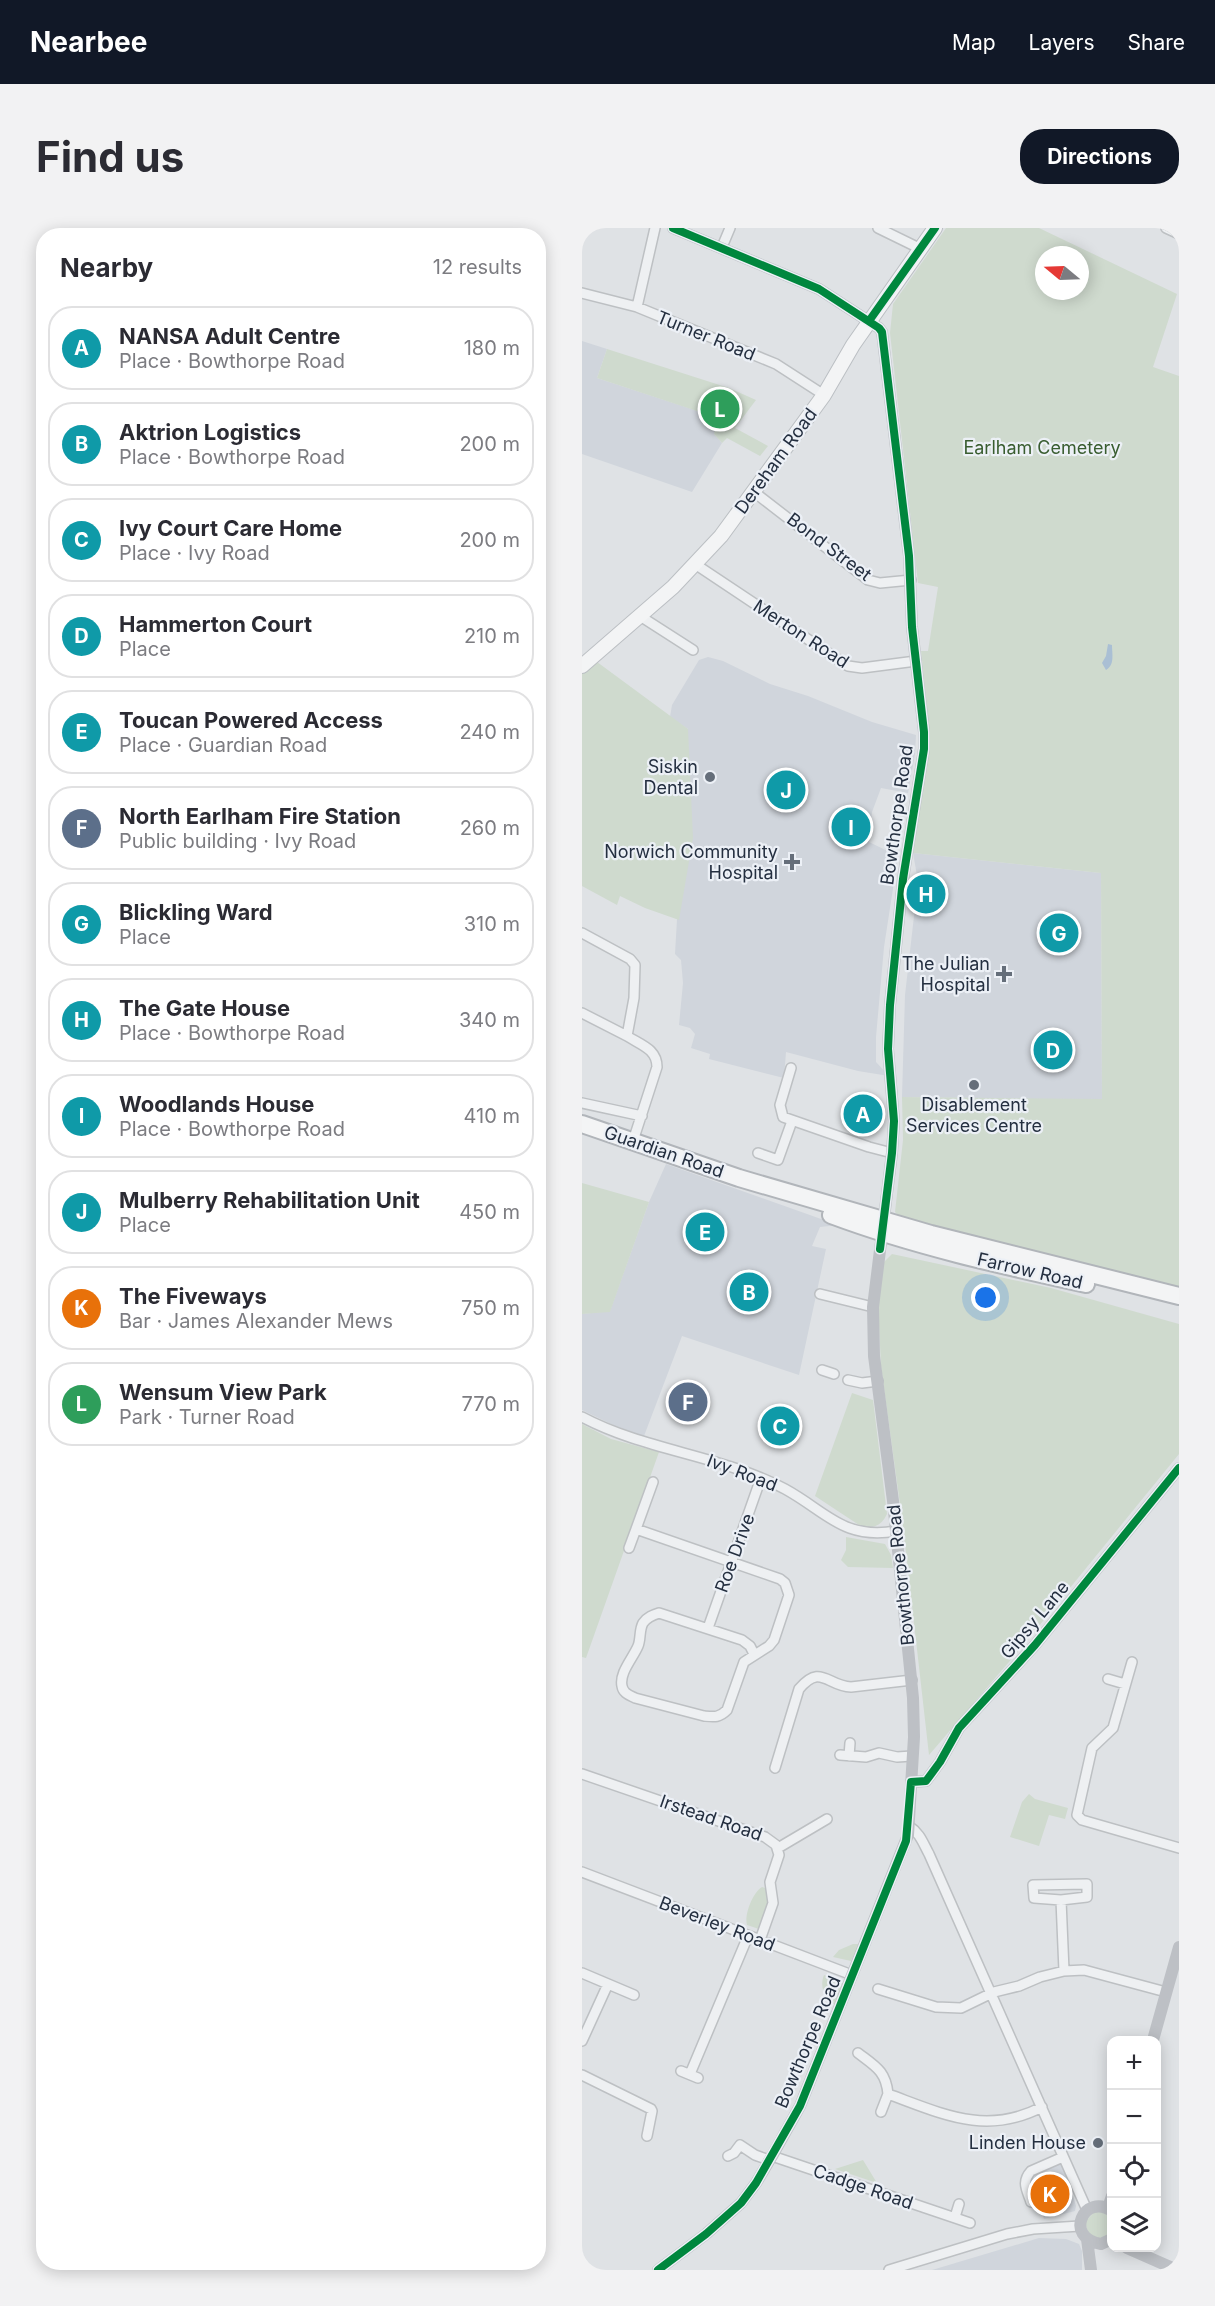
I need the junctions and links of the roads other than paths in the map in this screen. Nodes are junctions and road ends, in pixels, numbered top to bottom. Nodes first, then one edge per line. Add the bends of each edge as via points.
1 (655, 228) edge
2 (673, 228) edge
3 (730, 228) edge
4 (878, 228) edge
5 (935, 228) edge
6 (1166, 228) edge
7 (1179, 234) edge
8 (722, 247) junction
9 (921, 249) junction
10 (582, 293) edge
11 (637, 307) junction
12 (869, 321) junction
13 (824, 395) junction
14 (754, 492) junction
15 (696, 564) junction
16 (910, 580) junction
17 (640, 616) junction
18 (693, 651) dead end
19 (916, 662) junction
20 (582, 666) edge
21 (582, 933) edge
22 (582, 1013) edge
23 (627, 1036) junction
24 (791, 1068) dead end
25 (582, 1103) edge
26 (642, 1116) junction
27 (792, 1121) junction
28 (582, 1124) edge
29 (633, 1142) junction
30 (758, 1153) dead end
31 (892, 1153) junction
32 (883, 1227) junction
33 (820, 1294) dead end
34 (1179, 1296) edge
35 (873, 1307) junction
36 (1179, 1307) edge
37 (822, 1370) dead end
38 (834, 1374) dead end
39 (848, 1380) dead end
40 (878, 1381) junction
41 (582, 1417) edge
42 (1179, 1468) edge
43 (761, 1478) junction
44 (653, 1482) dead end
45 (636, 1528) junction
46 (896, 1531) junction
47 (629, 1548) dead end
48 (731, 1562) junction
49 (708, 1628) junction
50 (754, 1654) junction
51 (1132, 1662) dead end
52 (1108, 1679) dead end
53 (912, 1680) junction
54 (1125, 1684) junction
55 (850, 1743) dead end
56 (912, 1756) junction
57 (775, 1768) dead end
58 (582, 1774) edge
59 (911, 1782) junction
60 (827, 1819) dead end
61 (909, 1827) junction
62 (906, 1841) junction
63 (924, 1845) junction
64 (778, 1848) junction
65 (1179, 1848) edge
66 (582, 1872) edge
67 (1062, 1900) junction
68 (748, 1936) junction
69 (760, 1940) junction
70 (1179, 1947) edge
71 (1064, 1971) junction
72 (582, 1973) edge
73 (852, 1975) junction
74 (608, 1984) junction
75 (878, 1989) dead end
76 (1166, 1992) junction
77 (991, 1993) junction
78 (634, 1995) dead end
79 (1154, 2036) edge
80 (582, 2041) edge
81 (858, 2053) dead end
82 (690, 2074) dead end
83 (582, 2075) edge
84 (888, 2094) junction
85 (1042, 2108) junction
86 (881, 2112) dead end
87 (647, 2136) dead end
88 (728, 2156) dead end
89 (1064, 2157) junction
90 (771, 2158) junction
91 (1031, 2202) dead end
92 (959, 2204) dead end
93 (1107, 2205) edge
94 (1087, 2210) junction
95 (955, 2217) junction
96 (970, 2223) dead end
97 (1080, 2226) junction
98 (1087, 2239) junction
99 (1106, 2241) edge
100 (1138, 2252) edge
101 (658, 2270) edge
102 (889, 2270) edge
103 (1092, 2270) edge
104 (1177, 2270) edge

1 - 11 street
2 - 8 street
3 - 8 street
4 - 9 street
5 - 9 main road, Dereham Road
6 - 7 street
8 - 12 street via 819,289
9 - 12 main road, Dereham Road
10 - 11 street, Turner Road
11 - 13 street, Turner Road via 776,364
12 - 13 main road, Dereham Road
12 - 16 street, Bowthorpe Road via 882,332
13 - 14 main road, Dereham Road
14 - 15 main road, Dereham Road
14 - 16 street, Bond Street via 868,580
15 - 17 main road, Dereham Road
15 - 19 street, Merton Road via 848,666
16 - 19 street, Bowthorpe Road
17 - 18 street
17 - 20 main road, Dereham Road
19 - 31 street, Bowthorpe Road via 924,750 900,900 888,1029 894,1121
21 - 23 street via 635,965
22 - 23 street
23 - 26 street via 657,1058
24 - 27 street via 780,1105 783,1117
25 - 26 street, Guardian Road
26 - 29 street
27 - 30 street via 778,1160
27 - 31 street
28 - 29 highway, Guardian Road
29 - 32 highway, Guardian Road
31 - 32 street, Bowthorpe Road
32 - 34 highway, Farrow Road via 931,1234
32 - 35 street, Bowthorpe Road
32 - 36 highway, Farrow Road via 1017,1270
33 - 35 street
35 - 40 street, Bowthorpe Road
37 - 38 street
39 - 40 street
40 - 46 street, Bowthorpe Road
41 - 43 street, Ivy Road via 613,1432
42 - 59 street, Gipsy Lane via 1035,1645 959,1728 926,1781
43 - 46 street, Ivy Road via 850,1530 877,1534
43 - 48 street, Roe Drive
44 - 45 street
45 - 47 street
45 - 48 street
46 - 53 street, Bowthorpe Road
48 - 49 street, Roe Drive
48 - 50 street via 780,1579 788,1589 774,1640
49 - 50 street via 742,1640
49 - 50 street via 659,1613 650,1617 642,1627 639,1644 622,1677 625,1693 716,1717 727,1710 744,1662
51 - 54 street
52 - 54 street
53 - 56 street, Bowthorpe Road
53 - 57 street via 851,1688 825,1677 808,1679 800,1689 787,1748
54 - 65 street via 1113,1728 1092,1748 1077,1815 1082,1820
55 - 56 street via 844,1756
56 - 59 street, Bowthorpe Road
58 - 64 street, Irstead Road via 765,1837
59 - 61 street, Bowthorpe Road
60 - 64 street
61 - 62 street, Bowthorpe Road
61 - 63 street
62 - 63 street
62 - 73 street, Bowthorpe Road
63 - 77 street
64 - 69 street, Irstead Road via 770,1882 773,1903
66 - 68 street, Beverley Road
67 - 67 street via 1034,1898 1033,1885 1087,1884 1087,1897
67 - 71 street
68 - 69 street, Beverley Road
68 - 82 street
69 - 73 street, Beverley Road
70 - 76 street
71 - 76 street via 1084,1970
71 - 77 street
72 - 74 street
73 - 90 street, Bowthorpe Road via 800,2106
74 - 78 street
74 - 80 street
75 - 77 street via 936,2007 961,2008
76 - 79 street
77 - 85 street
81 - 84 street via 876,2065 887,2083
83 - 87 street via 639,2095 652,2111
84 - 85 street via 959,2119 984,2122 1018,2119
84 - 86 street
85 - 89 street
88 - 90 street, Cadge Road via 742,2142 755,2155
89 - 91 street via 1028,2174 1024,2183
89 - 94 street
90 - 95 street, Cadge Road
90 - 101 street, Bowthorpe Road via 741,2203
92 - 95 street
93 - 94 street
94 - 97 street
95 - 96 street, Cadge Road
97 - 98 street
97 - 102 street via 1007,2234
98 - 99 street
98 - 103 street
99 - 103 street
100 - 104 street

